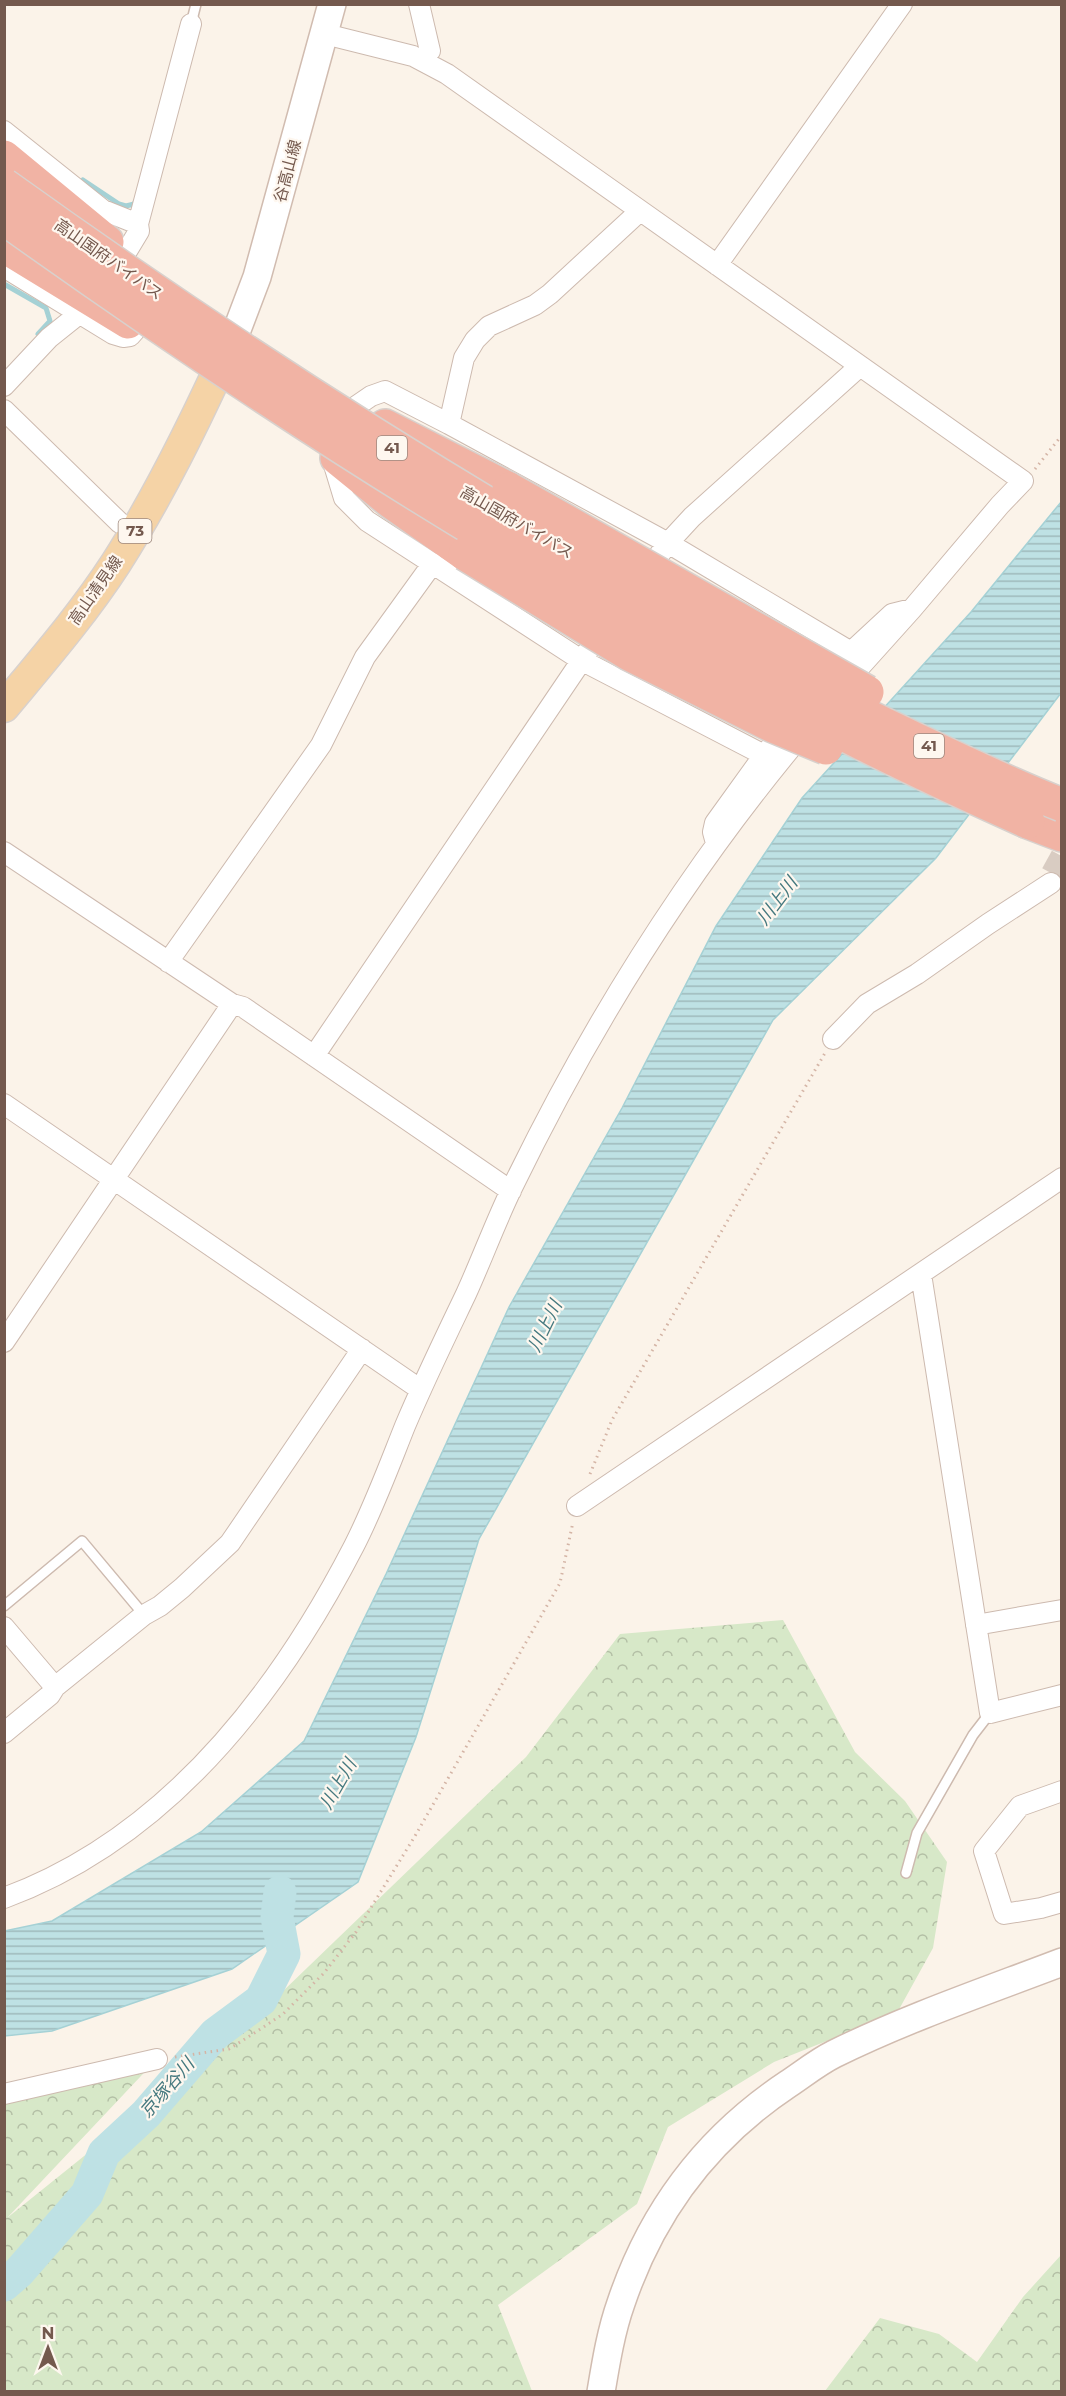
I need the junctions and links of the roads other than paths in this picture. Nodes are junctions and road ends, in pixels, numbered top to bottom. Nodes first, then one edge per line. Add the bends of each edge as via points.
1 (196, 4) edge
2 (332, 4) edge
3 (419, 4) edge
4 (894, 8) edge
5 (191, 24) joint
6 (325, 34) junction
7 (430, 51) dead end
8 (4, 131) edge
9 (4, 157) edge
10 (4, 185) edge
11 (640, 211) junction
12 (4, 218) edge
13 (138, 224) junction
14 (4, 246) edge
15 (124, 256) junction
16 (717, 265) junction
17 (4, 267) edge
18 (79, 314) junction
19 (138, 327) junction
20 (235, 335) junction
21 (860, 366) junction
22 (216, 376) junction
23 (4, 386) edge
24 (351, 409) junction
25 (4, 410) edge
26 (448, 424) junction
27 (331, 452) junction
28 (120, 523) dead end
29 (668, 543) junction
30 (433, 563) junction
31 (912, 609) junction
32 (851, 652) junction
33 (581, 660) junction
34 (792, 694) junction
35 (4, 707) edge
36 (764, 755) junction
37 (1062, 793) edge
38 (1062, 805) edge
39 (1028, 822) junction
40 (1062, 835) edge
41 (717, 843) junction
42 (4, 852) edge
43 (1055, 884) tunnel mouth
44 (168, 962) junction
45 (232, 1004) junction
46 (833, 1039) road end
47 (314, 1056) junction
48 (4, 1104) edge
49 (1062, 1178) edge
50 (115, 1179) junction
51 (511, 1191) junction
52 (921, 1274) junction
53 (4, 1342) edge
54 (362, 1349) junction
55 (422, 1390) junction
56 (577, 1506) road end
57 (4, 1606) edge
58 (1062, 1610) edge
59 (144, 1615) junction
60 (976, 1625) junction
61 (4, 1627) edge
62 (55, 1687) junction
63 (1062, 1695) edge
64 (990, 1713) junction
65 (4, 1733) edge
66 (1062, 1791) edge
67 (906, 1873) dead end
68 (4, 1898) edge
69 (1062, 1902) edge
70 (1062, 1962) edge
71 (157, 2059) road end
72 (4, 2094) edge
73 (601, 2391) edge

1 - 5 lane
2 - 6 street, 谷高山線
3 - 7 street
4 - 16 street
5 - 13 street
6 - 11 street via 431,64
6 - 20 street, 谷高山線 via 257,277
8 - 13 street via 103,210
9 - 15 highway, 41
10 - 34 highway, 高山国府バイパス / 41, bridge via 120,268 385,443 643,596
11 - 16 street
11 - 26 street via 550,294 489,326 475,340 464,358
12 - 34 highway, 高山国府バイパス / 41, bridge via 370,466 605,606
13 - 15 street via 139,231
14 - 19 highway, 41
15 - 20 highway, 41
16 - 21 street
17 - 18 street
18 - 19 street via 123,337 130,336
18 - 23 street
19 - 22 highway, 41
20 - 22 main road, 高山清見線 / 73
20 - 24 highway, 41
21 - 29 street
21 - 31 street via 1023,481
22 - 27 highway, 41
22 - 35 main road, 高山清見線 / 73 via 171,468 115,565
24 - 26 street via 385,391
24 - 37 highway, 41, bridge via 509,489 905,714
25 - 28 street
26 - 29 street
27 - 30 street via 344,498 367,521
27 - 39 highway, 41, bridge via 390,501 465,554 629,654 772,726 864,764
29 - 32 street
29 - 33 street
30 - 33 street
30 - 44 street via 365,657 321,745
31 - 32 street via 892,614
31 - 41 street via 771,772
32 - 36 street
33 - 36 street
33 - 47 street
34 - 38 highway, 高山国府バイパス / 41, bridge
34 - 39 highway, 高山国府バイパス / 41, bridge via 881,754
36 - 41 street via 715,823
39 - 40 highway, 高山国府バイパス / 41
41 - 51 street via 626,979
42 - 44 street
43 - 46 street via 867,1004
44 - 45 street
45 - 47 street via 243,1006
45 - 50 street
47 - 51 street
48 - 50 street
49 - 52 street
50 - 53 street
50 - 54 street
51 - 55 street
52 - 56 street
52 - 60 street
54 - 55 street
54 - 59 street via 230,1543 182,1588
55 - 68 street via 354,1545 295,1646 238,1725 209,1759 129,1831 60,1874
57 - 59 lane via 82,1541
58 - 60 street
59 - 62 street
60 - 64 street
61 - 62 street
62 - 65 street
63 - 64 street
64 - 67 lane via 973,1735 917,1833
66 - 69 street via 1020,1806 984,1851 1004,1914
70 - 73 street via 832,2055 740,2120 708,2150 646,2241 620,2304
71 - 72 street

